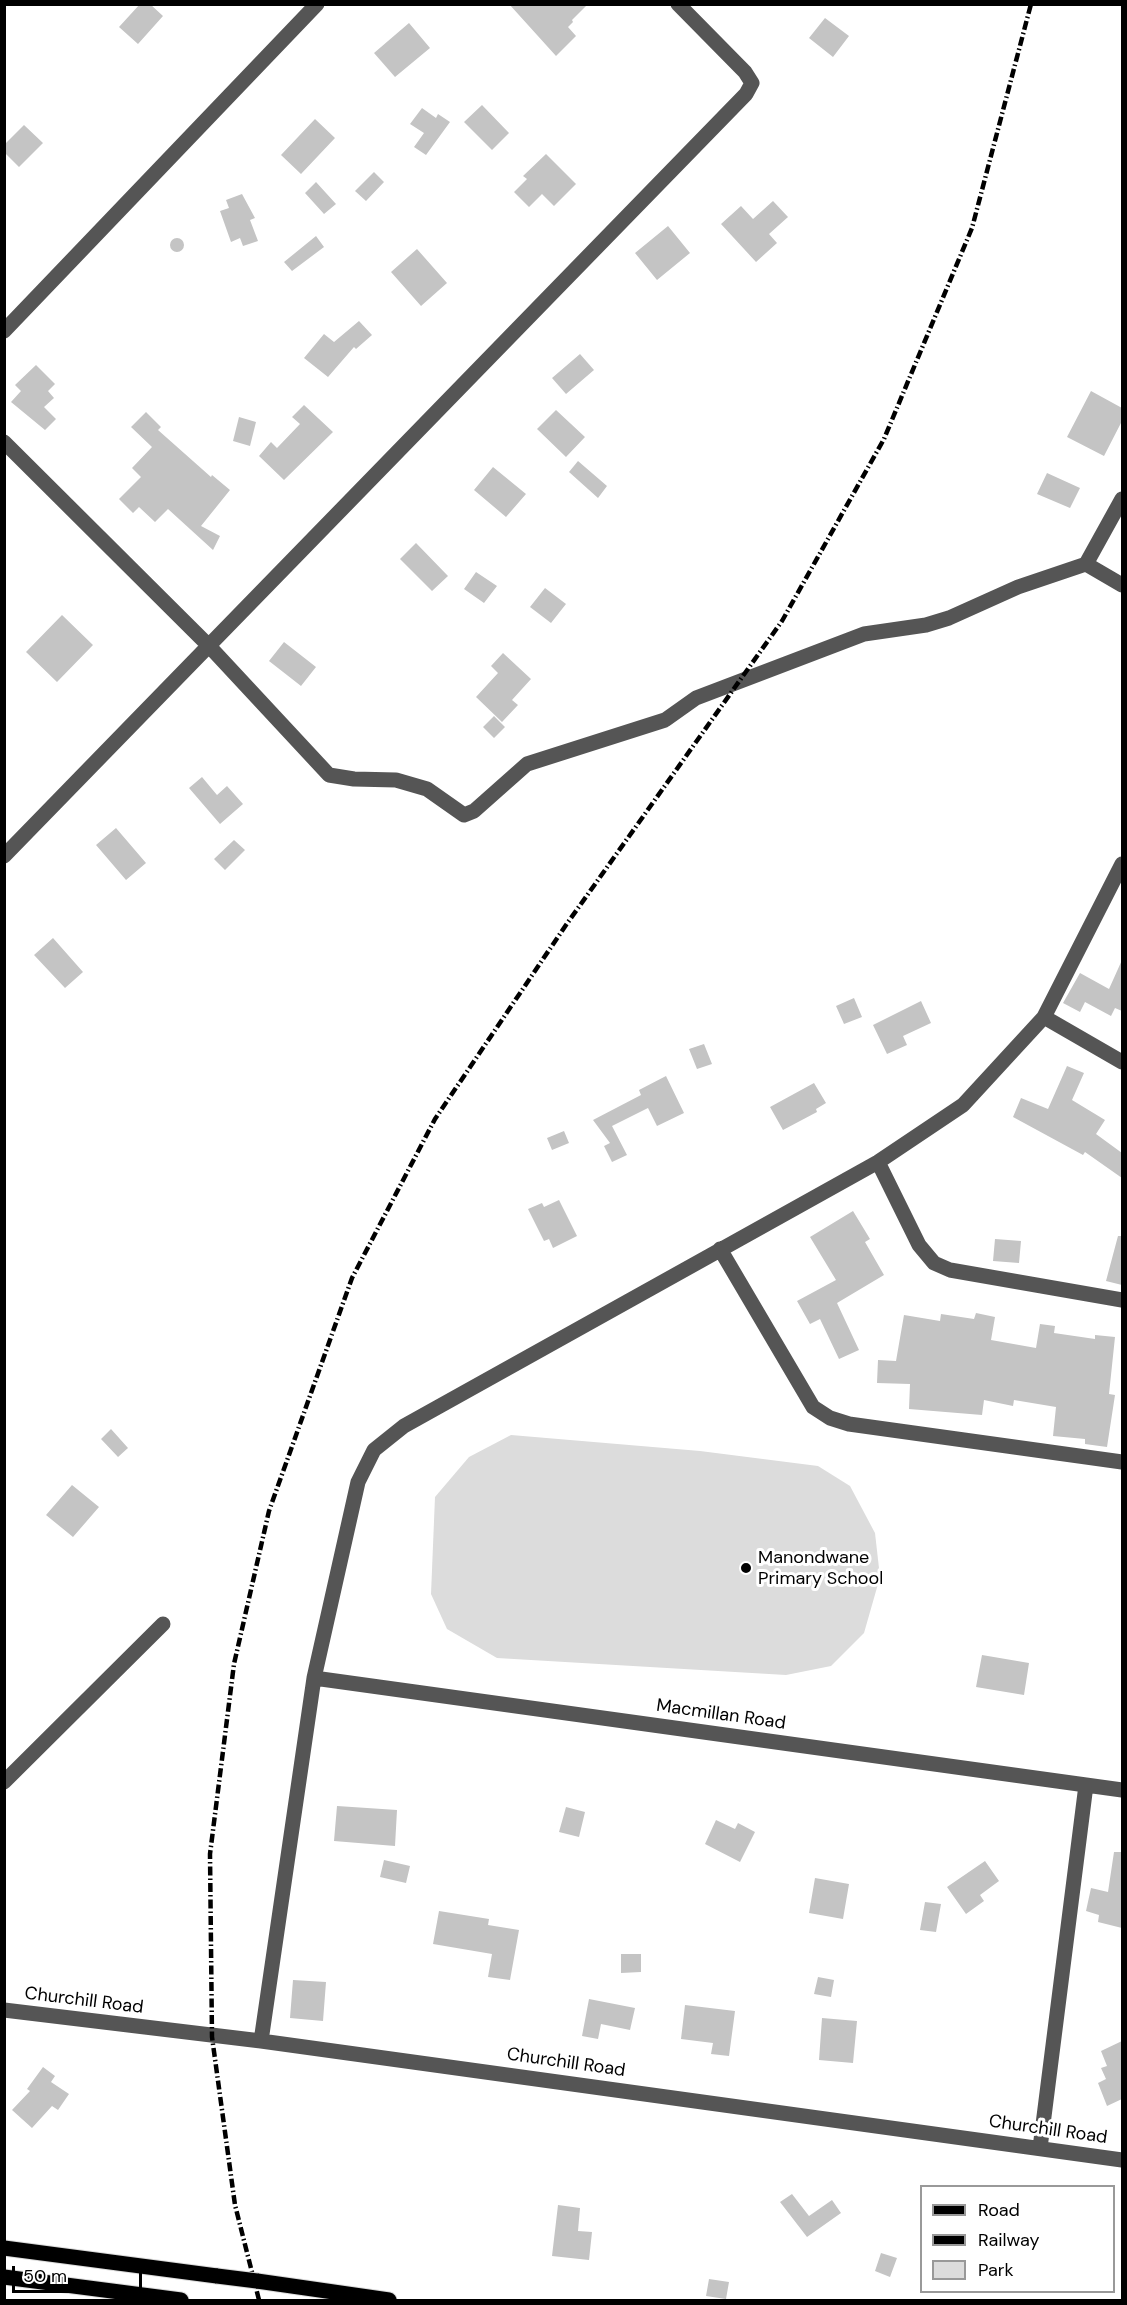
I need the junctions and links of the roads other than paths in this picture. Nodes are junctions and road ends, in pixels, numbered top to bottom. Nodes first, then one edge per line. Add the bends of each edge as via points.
1 (317, 4) edge
2 (678, 4) edge
3 (4, 331) edge
4 (4, 442) edge
5 (1122, 499) edge
6 (1086, 564) junction
7 (1122, 585) edge
8 (210, 646) junction
9 (4, 856) edge
10 (1122, 864) edge
11 (1044, 1017) junction
12 (1122, 1062) edge
13 (878, 1162) junction
14 (720, 1249) junction
15 (1122, 1300) edge
16 (1122, 1462) edge
17 (163, 1624) dead end
18 (314, 1678) junction
19 (4, 1782) edge
20 (1086, 1785) junction
21 (1122, 1790) edge
22 (4, 2010) edge
23 (261, 2041) junction
24 (1040, 2148) junction
25 (1122, 2160) edge
26 (4, 2248) edge
27 (4, 2277) edge
28 (181, 2301) edge
29 (389, 2301) edge

1 - 3 street
2 - 8 street via 745,72 752,83 746,94
4 - 8 street
5 - 6 street
6 - 7 street
6 - 8 street via 1018,587 949,618 864,634 714,690 665,720 527,764 464,815 427,789 329,775
8 - 9 street
10 - 11 street
11 - 12 street
11 - 13 street via 963,1105
13 - 14 street
13 - 15 street via 919,1245 934,1263 950,1270
14 - 16 street via 813,1407 830,1418 849,1424
14 - 18 street via 404,1426 374,1450 358,1482
17 - 19 street
18 - 20 street, Macmillan Road
18 - 23 street
20 - 21 street, Macmillan Road
20 - 24 street
22 - 23 street, Churchill Road
23 - 24 street, Churchill Road
24 - 25 street, Churchill Road
26 - 29 main road, bridge
27 - 28 main road

